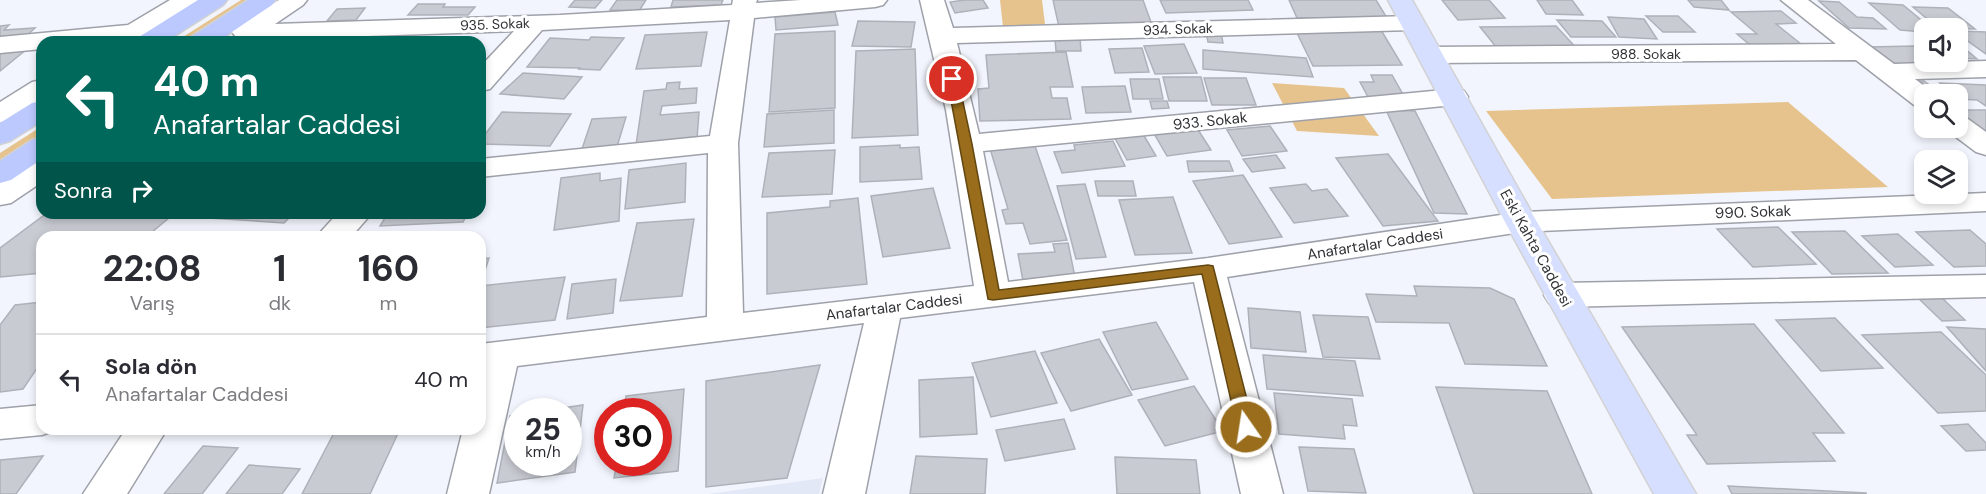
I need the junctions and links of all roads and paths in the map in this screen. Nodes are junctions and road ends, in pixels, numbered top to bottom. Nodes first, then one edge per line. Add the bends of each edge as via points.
1 (187, 0) edge
2 (215, 0) edge
3 (264, 0) edge
4 (296, 0) edge
5 (875, 0) edge
6 (932, 0) edge
7 (1793, 0) edge
8 (744, 6) edge
9 (1406, 12) edge
10 (536, 22) junction
11 (137, 36) edge
12 (139, 36) edge
13 (209, 36) edge
14 (240, 36) edge
15 (258, 36) edge
16 (943, 36) junction
17 (36, 43) edge
18 (0, 45) edge
19 (1861, 52) junction
20 (1432, 56) junction
21 (1986, 69) edge
22 (1889, 72) junction
23 (486, 76) edge
24 (1914, 91) edge
25 (36, 92) edge
26 (1454, 97) junction
27 (36, 113) edge
28 (0, 114) edge
29 (1968, 132) edge
30 (0, 135) edge
31 (723, 142) junction
32 (966, 144) junction
33 (1986, 146) edge
34 (36, 150) edge
35 (486, 167) edge
36 (36, 172) edge
37 (0, 174) edge
38 (0, 196) edge
39 (1986, 202) edge
40 (350, 219) edge
41 (1521, 222) junction
42 (338, 231) edge
43 (1208, 269) junction
44 (1986, 286) edge
45 (1561, 294) junction
46 (993, 296) junction
47 (885, 306) junction
48 (725, 329) junction
49 (490, 356) edge
50 (486, 381) edge
51 (36, 421) edge
52 (0, 424) edge
53 (143, 435) edge
54 (477, 435) edge
55 (104, 494) edge
56 (468, 494) edge
57 (844, 494) edge
58 (1262, 494) edge
59 (1675, 494) edge

1 - 11 street
2 - 12 highway
3 - 13 highway
4 - 14 street
5 - 8 street, 935. Sokak
6 - 16 street
7 - 19 street
8 - 10 street, 935. Sokak
8 - 31 street
9 - 16 street, 934. Sokak
9 - 20 main road, Eski Kahta Caddesi
10 - 15 street, 935. Sokak
10 - 23 street
16 - 32 street
17 - 18 street
19 - 20 street, 988. Sokak
19 - 22 street
20 - 26 main road, Eski Kahta Caddesi
21 - 22 street
22 - 24 street
25 - 28 street
26 - 32 street, 933. Sokak
26 - 41 main road, Eski Kahta Caddesi
27 - 30 highway
29 - 33 street
31 - 35 street
31 - 48 street
32 - 46 street
34 - 37 highway
36 - 38 street
39 - 41 street, 990. Sokak
40 - 42 street
41 - 43 street, Anafartalar Caddesi
41 - 45 main road, Eski Kahta Caddesi
43 - 46 street, Anafartalar Caddesi
43 - 58 street
44 - 45 street
45 - 59 main road, Eski Kahta Caddesi
46 - 47 street, Anafartalar Caddesi
47 - 48 street, Anafartalar Caddesi
47 - 57 street
48 - 49 street, Anafartalar Caddesi
49 - 50 street
51 - 52 street
53 - 55 street
54 - 56 street

